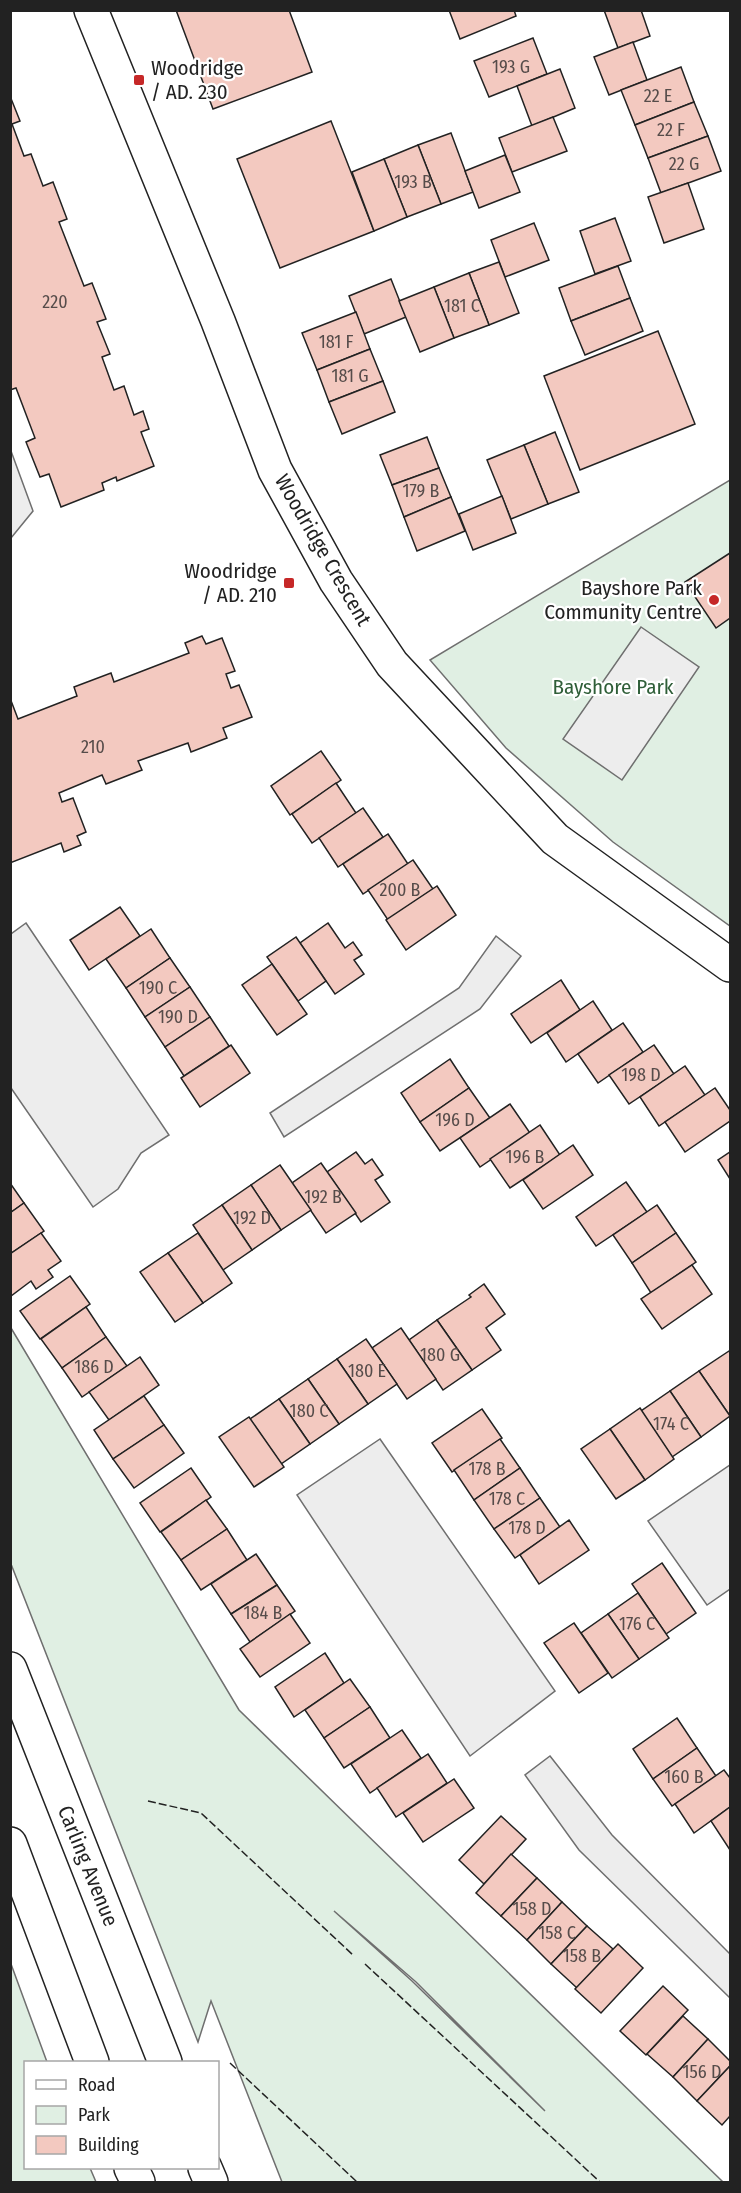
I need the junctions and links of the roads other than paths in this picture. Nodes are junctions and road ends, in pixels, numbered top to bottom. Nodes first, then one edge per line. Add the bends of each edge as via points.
1 (91, 10) edge
2 (730, 965) edge
3 (10, 1669) edge
4 (10, 1844) edge
5 (92, 2061) edge
6 (165, 2061) edge

1 - 2 street, Woodridge Crescent via 275,470 336,581 392,664 555,839
3 - 6 street, Carling Avenue
4 - 5 street

